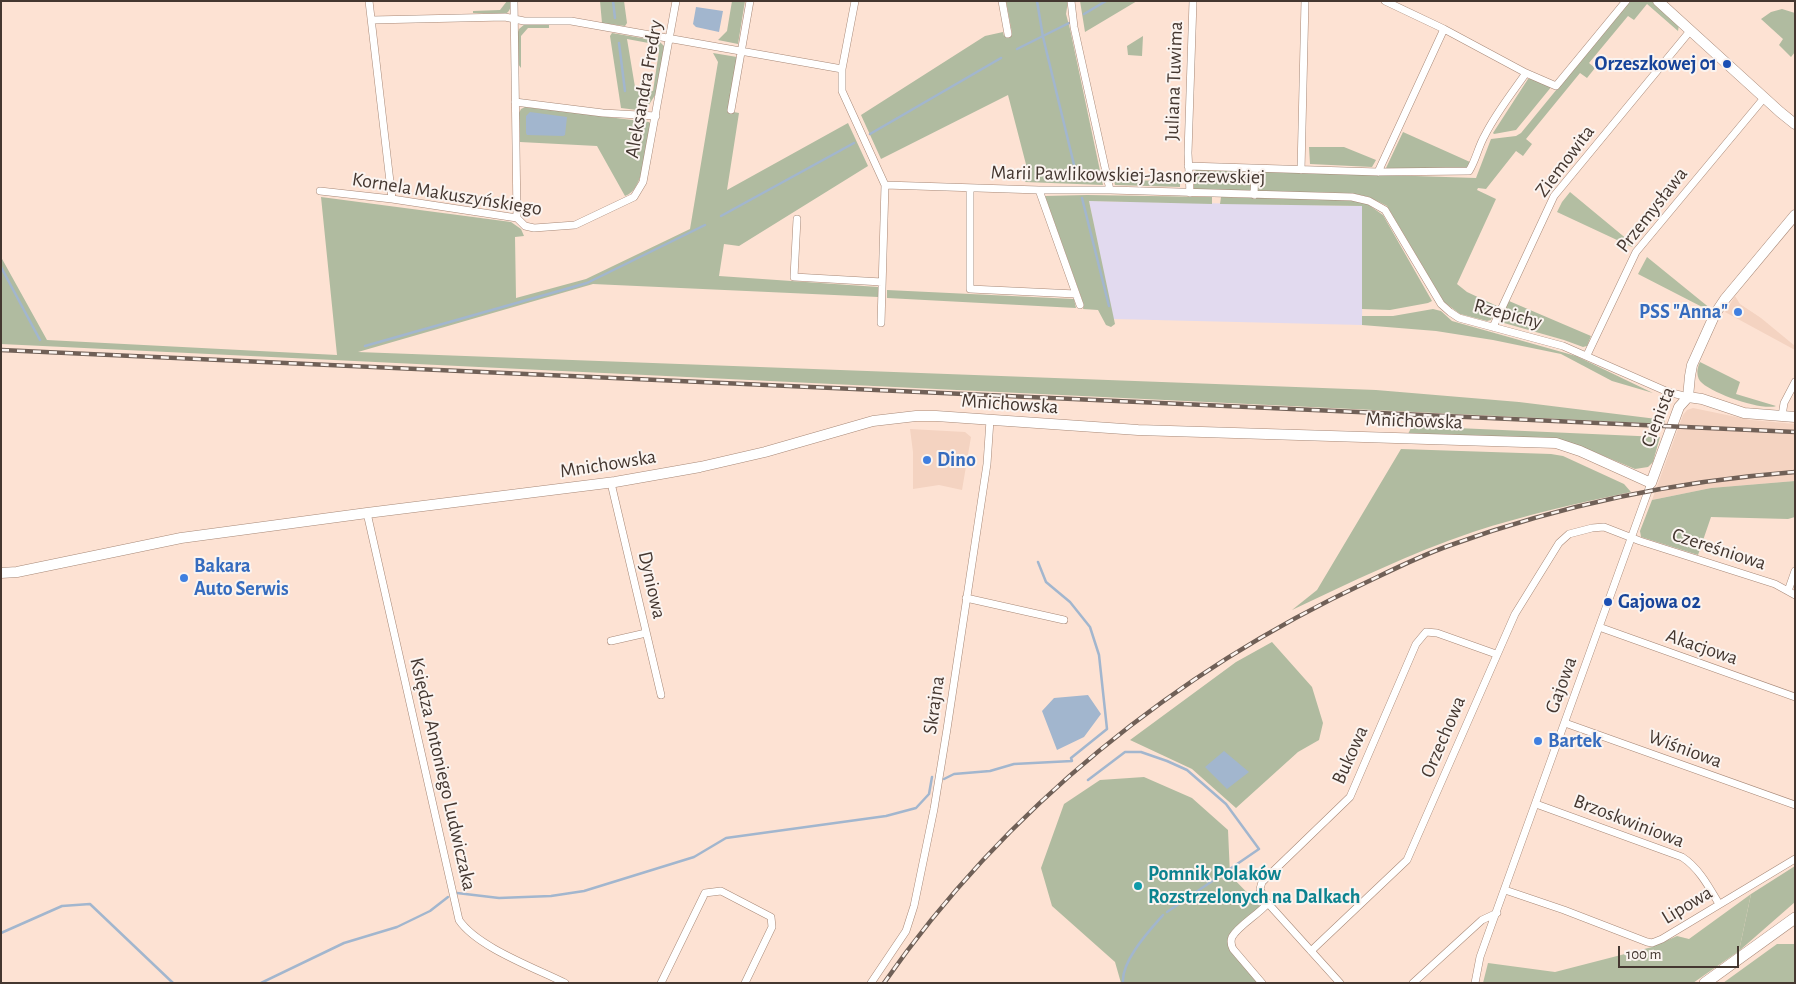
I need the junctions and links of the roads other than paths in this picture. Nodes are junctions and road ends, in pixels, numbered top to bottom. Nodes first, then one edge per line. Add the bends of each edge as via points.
1 (369, 1) edge
2 (514, 1) edge
3 (676, 1) edge
4 (750, 1) edge
5 (855, 1) edge
6 (1002, 1) edge
7 (1071, 1) edge
8 (1193, 1) edge
9 (1305, 1) edge
10 (1385, 1) edge
11 (1626, 1) edge
12 (1658, 1) edge
13 (514, 19) junction
14 (372, 20) junction
15 (1444, 29) junction
16 (1690, 31) junction
17 (1008, 34) dead end
18 (669, 39) junction
19 (741, 51) junction
20 (842, 69) junction
21 (1526, 73) junction
22 (1764, 98) junction
23 (515, 102) junction
24 (731, 110) dead end
25 (656, 116) junction
26 (1795, 124) edge
27 (1188, 166) junction
28 (1255, 169) junction
29 (1301, 170) junction
30 (1378, 172) junction
31 (643, 182) joint
32 (885, 185) junction
33 (970, 188) junction
34 (1039, 190) junction
35 (1110, 190) junction
36 (320, 191) dead end
37 (1190, 193) junction
38 (1254, 195) junction
39 (392, 199) junction
40 (1369, 201) joint
41 (1795, 215) edge
42 (517, 218) junction
43 (797, 218) dead end
44 (882, 282) junction
45 (1076, 294) junction
46 (1080, 305) dead end
47 (881, 323) dead end
48 (1493, 327) junction
49 (1587, 356) junction
50 (1795, 382) edge
51 (1688, 397) junction
52 (1782, 416) junction
53 (1795, 417) edge
54 (990, 420) junction
55 (611, 483) junction
56 (1651, 483) junction
57 (367, 513) junction
58 (1631, 538) junction
59 (1795, 571) edge
60 (1, 573) edge
61 (1788, 590) junction
62 (1795, 595) edge
63 (966, 598) junction
64 (1064, 620) dead end
65 (1599, 627) junction
66 (646, 633) junction
67 (611, 641) dead end
68 (1496, 654) junction
69 (661, 695) dead end
70 (1795, 697) edge
71 (1565, 723) junction
72 (1536, 804) junction
73 (1795, 805) edge
74 (1795, 859) edge
75 (1505, 890) junction
76 (1268, 903) junction
77 (1720, 904) junction
78 (1496, 913) junction
79 (1795, 918) edge
80 (1311, 951) junction
81 (565, 983) edge
82 (661, 983) edge
83 (745, 983) edge
84 (871, 983) edge
85 (1262, 983) edge
86 (1340, 983) edge
87 (1413, 983) edge
88 (1475, 983) edge
89 (1705, 983) edge

1 - 14 street
2 - 13 street
3 - 18 street, Aleksandra Fredry
4 - 19 street
5 - 20 street
6 - 17 street
7 - 35 street
8 - 27 street, Juliana Tuwima
9 - 29 street
10 - 15 street
11 - 21 street via 1556,86
12 - 16 street
13 - 14 street
13 - 18 street via 570,21
13 - 23 street
14 - 39 street
15 - 21 street
15 - 30 street
16 - 22 street
16 - 48 street, Ziemowita via 1554,196
18 - 19 street
18 - 25 street, Aleksandra Fredry
19 - 20 street
19 - 24 street
20 - 32 street via 842,91
21 - 30 street, Marii Pawlikowskiej-Jasnorzewskiej via 1493,121 1469,171
22 - 26 street
22 - 49 street, Przemysława via 1636,252
23 - 25 street
23 - 42 street
25 - 31 street, Aleksandra Fredry
27 - 28 street, Marii Pawlikowskiej-Jasnorzewskiej
27 - 37 street, Juliana Tuwima
28 - 29 street, Marii Pawlikowskiej-Jasnorzewskiej
28 - 38 street
29 - 30 street, Marii Pawlikowskiej-Jasnorzewskiej
31 - 42 street, Kornela Makuszyńskiego via 634,197 575,225 534,228
32 - 33 street, Marii Pawlikowskiej-Jasnorzewskiej
32 - 44 street
33 - 34 street, Marii Pawlikowskiej-Jasnorzewskiej
33 - 45 street via 970,289
34 - 35 street, Marii Pawlikowskiej-Jasnorzewskiej
34 - 45 street
35 - 37 street, Marii Pawlikowskiej-Jasnorzewskiej
36 - 39 street, Kornela Makuszyńskiego
37 - 38 street, Marii Pawlikowskiej-Jasnorzewskiej
38 - 40 street, Marii Pawlikowskiej-Jasnorzewskiej via 1352,197
39 - 42 street, Kornela Makuszyńskiego
40 - 48 street, Rzepichy via 1385,210 1440,304 1459,318
41 - 51 street, Cienista via 1719,308 1692,365
43 - 44 street via 794,277
44 - 47 street
45 - 46 street
48 - 49 street, Rzepichy
49 - 51 street, Rzepichy via 1668,392
50 - 52 street via 1784,403
51 - 52 street via 1744,413
51 - 56 street, Cienista via 1680,407
52 - 53 street
54 - 55 street, Mnichowska via 916,416 873,422 764,452
54 - 56 street, Mnichowska via 1138,430 1556,443
54 - 63 street, Skrajna via 987,464
55 - 57 street, Mnichowska
55 - 66 street, Dyniowa
56 - 58 street, Gajowa
57 - 60 street, Mnichowska via 181,538
57 - 81 street, Księdza Antoniego Ludwiczaka via 459,920 482,942
58 - 61 street, Czereśniowa
58 - 65 street, Gajowa
58 - 68 street, Orzechowa via 1599,526 1563,538 1515,614
59 - 61 street
61 - 62 street, Czereśniowa
63 - 64 street
63 - 84 street, Skrajna via 934,809 914,906 906,931
65 - 70 street, Akacjowa
65 - 71 street, Gajowa
66 - 67 street
66 - 69 street, Dyniowa
68 - 76 street, Bukowa via 1426,632 1416,644 1350,796 1262,882 1260,889
68 - 80 street, Orzechowa via 1407,860
71 - 72 street, Gajowa
71 - 73 street, Wiśniowa
72 - 75 street, Gajowa
72 - 77 street, Brzoskwiniowa via 1682,857 1701,875
74 - 77 street, Lipowa
75 - 77 street, Lipowa via 1652,943
75 - 78 street, Gajowa
76 - 80 street, Bukowa
76 - 85 street via 1231,940 1233,949
78 - 87 street via 1482,920
78 - 88 street, Gajowa via 1480,957
79 - 89 main road
80 - 86 street
82 - 83 street via 705,893 721,891 770,917 772,927

